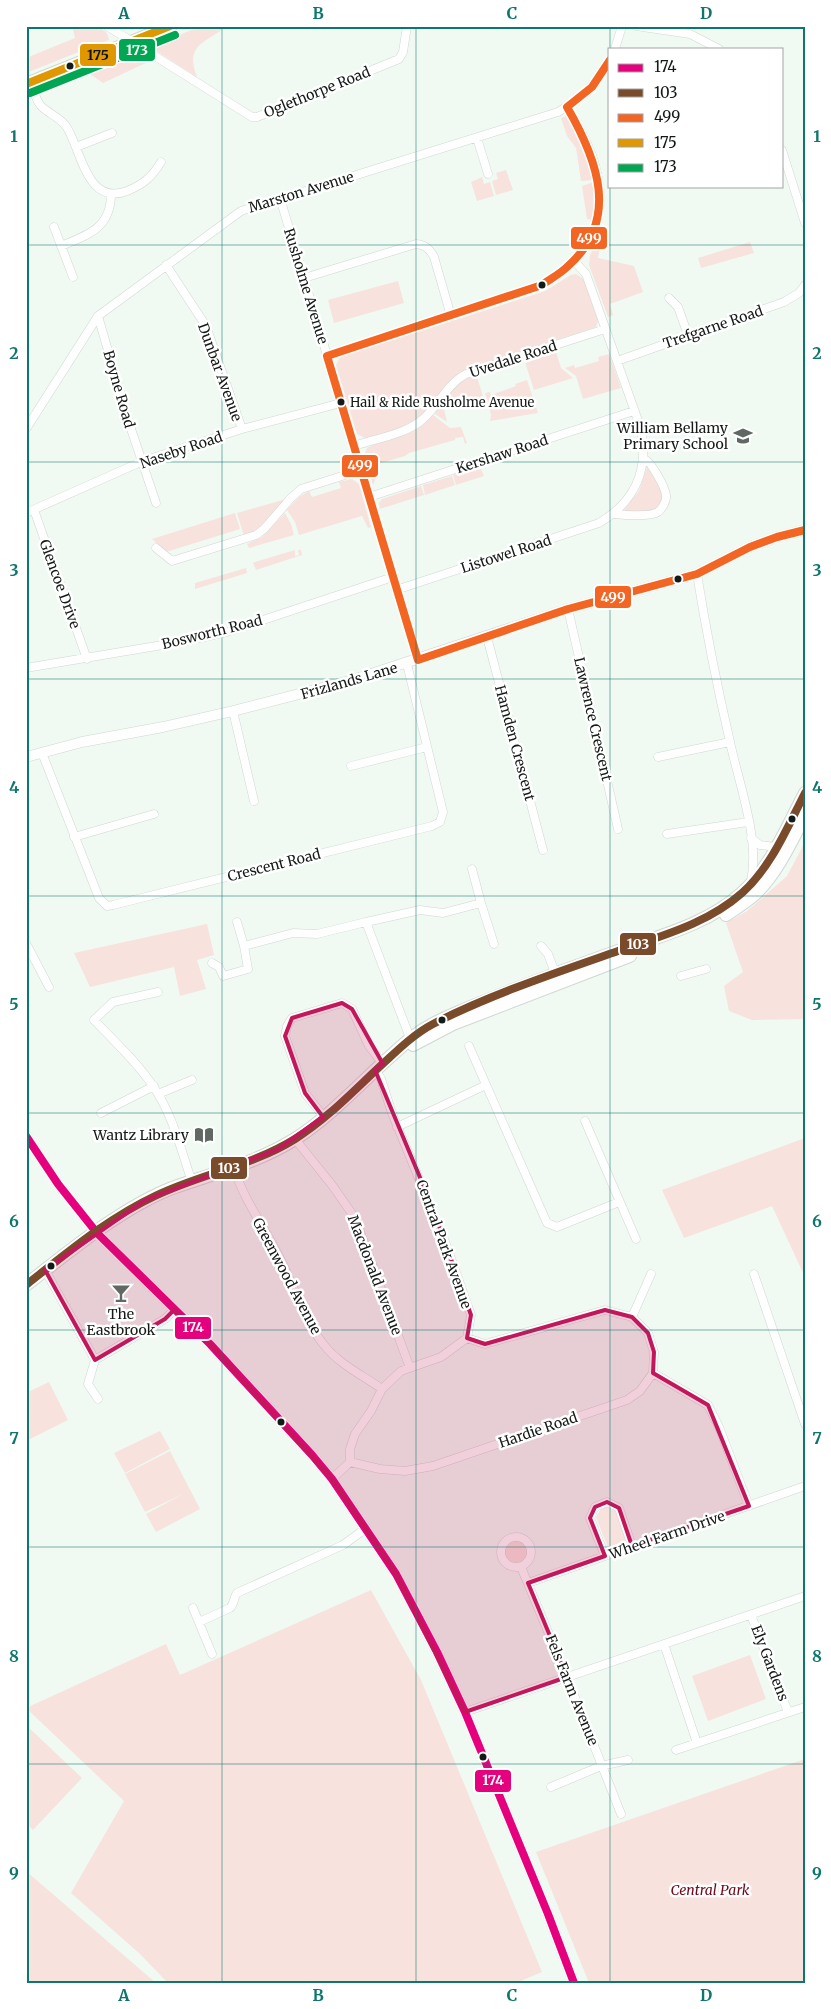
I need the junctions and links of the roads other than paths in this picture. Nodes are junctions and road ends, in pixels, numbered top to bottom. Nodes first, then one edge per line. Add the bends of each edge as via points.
1 (107, 26) edge
2 (171, 26) edge
3 (407, 26) edge
4 (622, 26) edge
5 (636, 26) edge
6 (131, 42) junction
7 (615, 48) edge
8 (717, 48) edge
9 (608, 63) edge
10 (28, 84) edge
11 (567, 107) junction
12 (112, 133) dead end
13 (477, 138) junction
14 (76, 147) junction
15 (784, 155) edge
16 (161, 162) dead end
17 (488, 174) dead end
18 (111, 194) junction
19 (280, 198) junction
20 (805, 223) edge
21 (54, 228) dead end
22 (61, 246) junction
23 (575, 262) junction
24 (166, 265) junction
25 (73, 277) dead end
26 (304, 278) junction
27 (805, 285) edge
28 (669, 298) dead end
29 (98, 316) junction
30 (451, 316) junction
31 (605, 329) junction
32 (688, 335) junction
33 (327, 356) junction
34 (616, 361) junction
35 (341, 403) junction
36 (634, 411) junction
37 (26, 429) edge
38 (242, 429) junction
39 (354, 446) junction
40 (644, 459) junction
41 (142, 462) junction
42 (361, 470) junction
43 (369, 498) junction
44 (156, 503) dead end
45 (30, 511) edge
46 (614, 514) junction
47 (805, 530) edge
48 (156, 548) dead end
49 (697, 574) junction
50 (393, 577) junction
51 (396, 590) junction
52 (568, 609) junction
53 (487, 637) junction
54 (87, 658) junction
55 (418, 660) junction
56 (407, 664) junction
57 (26, 668) edge
58 (233, 711) junction
59 (730, 742) junction
60 (427, 748) junction
61 (42, 753) junction
62 (26, 757) edge
63 (658, 757) dead end
64 (351, 766) dead end
65 (805, 793) edge
66 (254, 801) dead end
67 (154, 814) dead end
68 (805, 815) edge
69 (748, 822) junction
70 (618, 830) dead end
71 (667, 834) dead end
72 (74, 837) junction
73 (751, 838) junction
74 (776, 847) junction
75 (543, 850) dead end
76 (472, 869) dead end
77 (750, 885) junction
78 (481, 903) junction
79 (237, 922) dead end
80 (366, 922) junction
81 (26, 943) edge
82 (494, 944) dead end
83 (244, 946) junction
84 (541, 946) dead end
85 (212, 963) dead end
86 (706, 969) dead end
87 (555, 973) junction
88 (681, 976) dead end
89 (49, 987) dead end
90 (158, 992) dead end
91 (410, 1038) junction
92 (469, 1046) dead end
93 (396, 1051) junction
94 (379, 1067) junction
95 (192, 1080) dead end
96 (486, 1085) junction
97 (154, 1086) junction
98 (158, 1094) junction
99 (101, 1113) dead end
100 (323, 1116) junction
101 (585, 1121) dead end
102 (397, 1127) junction
103 (26, 1136) edge
104 (296, 1139) junction
105 (234, 1168) junction
106 (192, 1182) junction
107 (619, 1202) junction
108 (97, 1232) junction
109 (636, 1239) dead end
110 (45, 1270) junction
111 (651, 1274) dead end
112 (754, 1274) dead end
113 (26, 1285) edge
114 (174, 1310) junction
115 (632, 1317) junction
116 (467, 1338) junction
117 (95, 1360) junction
118 (410, 1368) junction
119 (653, 1373) junction
120 (382, 1388) junction
121 (98, 1399) dead end
122 (805, 1424) edge
123 (350, 1462) junction
124 (332, 1479) junction
125 (805, 1486) edge
126 (749, 1506) junction
127 (365, 1528) junction
128 (632, 1546) junction
129 (605, 1556) junction
130 (521, 1567) junction
131 (528, 1582) junction
132 (805, 1596) edge
133 (193, 1608) dead end
134 (751, 1615) junction
135 (198, 1622) junction
136 (664, 1644) junction
137 (212, 1654) dead end
138 (567, 1677) junction
139 (805, 1706) edge
140 (465, 1712) junction
141 (788, 1712) junction
142 (697, 1743) junction
143 (676, 1750) dead end
144 (628, 1760) dead end
145 (602, 1766) junction
146 (551, 1787) dead end
147 (621, 1814) dead end
148 (574, 1983) edge

1 - 6 street
2 - 6 main road
3 - 6 street, Oglethorpe Road via 399,59 252,117
4 - 7 street
5 - 8 street via 690,34
6 - 10 main road
9 - 11 street, Marston Avenue via 592,87
10 - 14 street via 40,106 65,124
11 - 13 street, Marston Avenue
11 - 23 street via 587,142 600,183 598,222 590,242
12 - 14 street
13 - 17 street
13 - 19 street, Marston Avenue
14 - 18 street via 88,176
15 - 20 street
16 - 18 street via 152,177 140,186
18 - 22 street via 107,218 89,235
19 - 24 street, Marston Avenue via 241,211
19 - 26 street, Rusholme Avenue
21 - 22 street
22 - 25 street
23 - 30 street via 542,285
23 - 31 street, Listowel Road via 586,274
24 - 29 street, Marston Avenue
24 - 38 street, Dunbar Avenue via 206,326
26 - 30 street via 416,244 423,245 434,257
26 - 33 street, Rusholme Avenue
27 - 32 street, Trefgarne Road via 784,302
28 - 32 street via 678,307
29 - 37 street, Marston Avenue
29 - 41 street, Boyne Road
30 - 33 street
31 - 34 street, Listowel Road
31 - 39 street, Uvedale Road via 466,374 452,384 414,426
32 - 34 street, Trefgarne Road
33 - 35 street, Rusholme Avenue
34 - 36 street, Listowel Road
35 - 38 street, Naseby Road
35 - 39 street, Rusholme Avenue
36 - 40 street, Listowel Road via 643,440
36 - 43 street, Kershaw Road
38 - 41 street, Naseby Road
39 - 42 street, Rusholme Avenue
40 - 46 street, Listowel Road via 632,493
40 - 46 street, Listowel Road via 652,466 666,492 664,504 653,514
41 - 44 street, Boyne Road
41 - 45 street, Naseby Road
42 - 43 street, Rusholme Avenue
42 - 48 street via 302,489 264,529 251,537 172,560
43 - 50 street, Rusholme Avenue
45 - 54 street, Glencoe Drive
46 - 51 street, Listowel Road via 577,531
47 - 49 street, Frizlands Lane via 750,547
49 - 52 street, Frizlands Lane
49 - 59 street
50 - 51 street, Rusholme Avenue
50 - 54 street, Bosworth Road via 227,632
51 - 55 street, Rusholme Avenue
52 - 53 street, Frizlands Lane
52 - 70 street, Lawrence Crescent
53 - 55 street, Frizlands Lane
53 - 75 street, Hamden Crescent
54 - 57 street, Bosworth Road
55 - 56 street, Frizlands Lane
56 - 58 street, Frizlands Lane
56 - 60 street, Crescent Road
58 - 61 street, Frizlands Lane
58 - 66 street
59 - 63 street
59 - 69 street
60 - 64 street
60 - 72 street, Crescent Road via 443,812 437,824 422,829 107,906 99,898
61 - 62 street, Frizlands Lane
61 - 72 street, Crescent Road
65 - 74 main road
67 - 72 street
68 - 93 main road via 763,886 724,916 692,932 453,1024
69 - 71 street
69 - 73 street
73 - 74 street via 760,845
73 - 77 street
74 - 77 main road
76 - 78 street
77 - 87 main road via 730,903 685,927
78 - 80 street via 443,913 420,910
78 - 82 street
79 - 83 street
80 - 83 street via 317,934 293,933
80 - 91 street
81 - 89 street
83 - 85 street via 248,968 223,976 219,966
84 - 87 street via 548,954
86 - 88 street
87 - 91 main road via 453,1014
90 - 97 street via 113,1002 94,1020
91 - 93 main road
92 - 96 street
93 - 94 main road
94 - 100 main road
94 - 100 street, Central Park Avenue via 352,1009 342,1003 292,1018 285,1036 305,1093
94 - 102 street, Central Park Avenue
95 - 98 street
96 - 102 street
96 - 107 street via 546,1223 557,1227
97 - 98 street
97 - 99 street
98 - 106 street via 180,1140
100 - 104 main road
101 - 107 street
102 - 116 street, Central Park Avenue via 432,1206 470,1315
103 - 108 street via 58,1184
104 - 105 main road
104 - 118 street, Macdonald Avenue via 355,1218
105 - 106 main road
105 - 120 street, Greenwood Avenue via 250,1205 284,1266 295,1296 323,1344 342,1363
106 - 108 main road via 145,1200
107 - 109 street
108 - 110 main road
108 - 114 street
110 - 113 main road
110 - 117 street
111 - 115 street
112 - 122 street
114 - 117 street via 165,1319
114 - 124 street via 210,1344
115 - 116 street via 605,1310 485,1344
115 - 119 street via 648,1333 654,1352
116 - 118 street via 441,1357
117 - 121 street via 88,1384
118 - 120 street
119 - 123 street, Hardie Road via 640,1391 627,1400 433,1466 405,1471
119 - 126 street via 708,1405
120 - 123 street via 355,1434
123 - 124 street
124 - 127 street
125 - 126 street, Wheel Farm Drive
126 - 128 street, Wheel Farm Drive
127 - 135 street via 343,1545 237,1593 230,1608
127 - 140 street via 411,1600
128 - 129 street, Wheel Farm Drive
128 - 129 street via 619,1508 607,1502 594,1507 590,1518
129 - 131 street, Wheel Farm Drive
130 - 130 street via 511,1567 502,1560 500,1549 510,1538 523,1539 530,1548 530,1558
130 - 131 street, Fels Farm Avenue
131 - 138 street, Fels Farm Avenue
132 - 134 street
133 - 135 street
134 - 136 street
134 - 141 street, Ely Gardens
135 - 137 street
136 - 138 street
136 - 142 street
138 - 140 street
138 - 145 street, Fels Farm Avenue
139 - 141 street
140 - 148 street
141 - 142 street
142 - 143 street
144 - 145 street
145 - 146 street
145 - 147 street, Fels Farm Avenue

